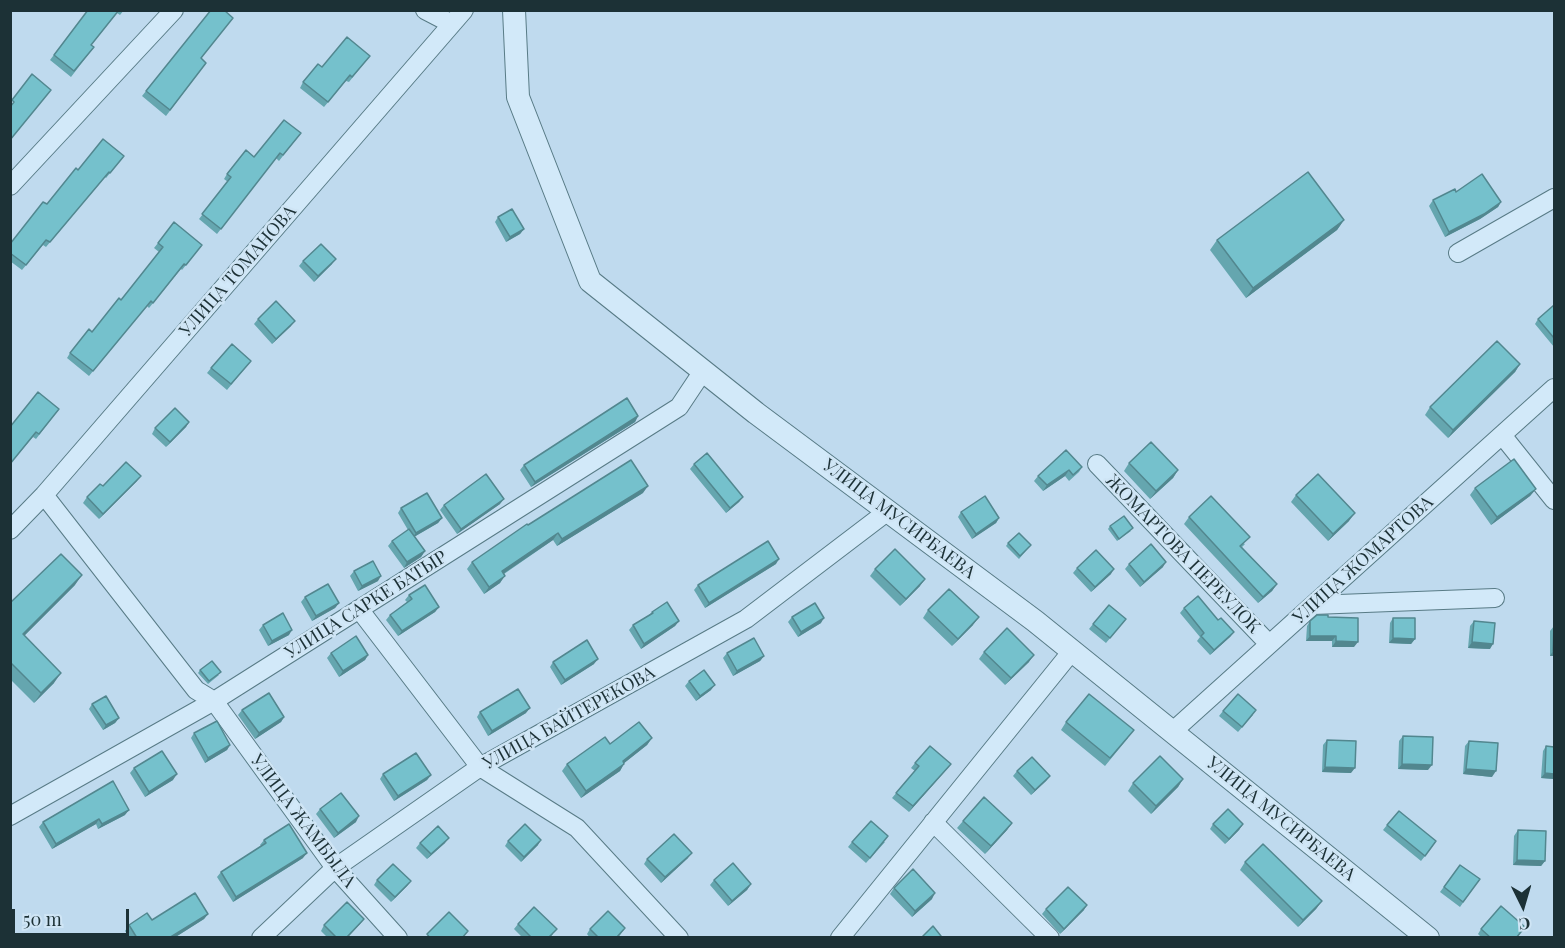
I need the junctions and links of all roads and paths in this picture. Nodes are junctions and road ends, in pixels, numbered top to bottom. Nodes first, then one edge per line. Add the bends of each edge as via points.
1 (174, 10) edge
2 (425, 10) edge
3 (514, 10) edge
4 (458, 17) edge
5 (10, 186) edge
6 (1554, 198) edge
7 (1458, 253) dead end
8 (703, 371) junction
9 (1554, 388) edge
10 (1502, 435) junction
11 (1097, 464) dead end
12 (45, 495) junction
13 (1554, 500) edge
14 (888, 511) junction
15 (10, 530) edge
16 (1495, 598) dead end
17 (1313, 605) junction
18 (359, 609) junction
19 (1269, 644) junction
20 (1072, 651) junction
21 (214, 701) junction
22 (1172, 732) junction
23 (480, 767) junction
24 (10, 816) edge
25 (933, 822) junction
26 (335, 868) junction
27 (261, 938) edge
28 (398, 938) edge
29 (679, 938) edge
30 (840, 938) edge
31 (1050, 938) edge
32 (1428, 938) edge

1 - 5 street
2 - 4 street
3 - 8 street, УЛИЦА МУСИРБАЕВА via 518,97 590,281
4 - 12 street, УЛИЦА ТОМАНОВА
6 - 7 street
8 - 14 street, УЛИЦА МУСИРБАЕВА
8 - 18 street, УЛИЦА САРКЕ БАТЫР via 679,407
9 - 10 street, УЛИЦА ЖОМАРТОВА
10 - 13 street
10 - 17 street, УЛИЦА ЖОМАРТОВА
11 - 19 street, ЖОМАРТОВА ПЕРЕУЛОК
12 - 15 street, УЛИЦА ТОМАНОВА
12 - 21 street, УЛИЦА ЖАМБЫЛА via 196,690
14 - 20 street, УЛИЦА МУСИРБАЕВА
14 - 23 street, УЛИЦА БАЙТЕРЕКОВА via 746,619
16 - 17 street
17 - 19 street, УЛИЦА ЖОМАРТОВА
18 - 21 street, УЛИЦА САРКЕ БАТЫР
18 - 23 street
19 - 22 street, УЛИЦА ЖОМАРТОВА
20 - 22 street, УЛИЦА МУСИРБАЕВА
20 - 25 street
21 - 24 street, УЛИЦА САРКЕ БАТЫР
21 - 26 street, УЛИЦА ЖАМБЫЛА
22 - 32 street, УЛИЦА МУСИРБАЕВА
23 - 26 street, УЛИЦА БАЙТЕРЕКОВА
23 - 29 street via 577,828
25 - 30 street
25 - 31 street
26 - 27 street, УЛИЦА БАЙТЕРЕКОВА
26 - 28 street, УЛИЦА ЖАМБЫЛА

